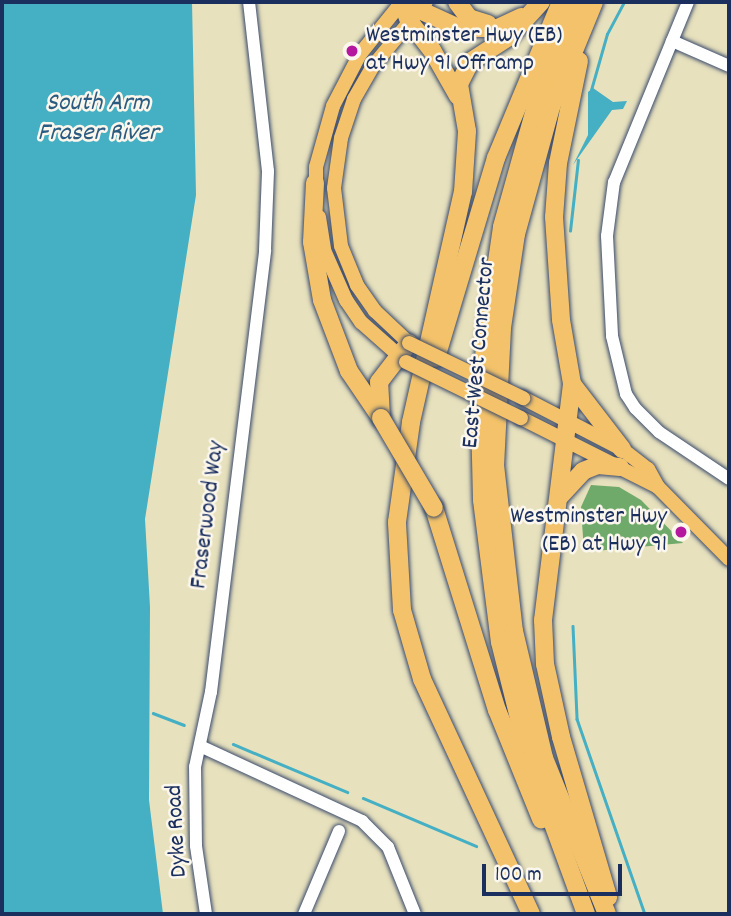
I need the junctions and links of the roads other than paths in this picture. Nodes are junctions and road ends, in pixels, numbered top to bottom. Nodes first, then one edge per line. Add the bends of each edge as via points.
1 (249, 2) edge
2 (402, 2) edge
3 (457, 2) edge
4 (541, 2) edge
5 (561, 2) edge
6 (688, 2) edge
7 (588, 4) edge
8 (418, 11) edge
9 (498, 28) junction
10 (672, 41) junction
11 (729, 66) edge
12 (460, 99) junction
13 (315, 183) junction
14 (410, 343) junction
15 (401, 359) junction
16 (572, 384) junction
17 (380, 418) junction
18 (569, 420) junction
19 (567, 439) junction
20 (622, 449) junction
21 (620, 467) junction
22 (729, 479) edge
23 (658, 487) junction
24 (558, 499) junction
25 (397, 522) junction
26 (729, 559) edge
27 (200, 746) junction
28 (339, 831) dead end
29 (575, 887) junction
30 (206, 914) edge
31 (304, 914) edge
32 (415, 914) edge
33 (531, 914) edge
34 (586, 914) edge
35 (609, 914) edge

1 - 27 street, Fraserwood Way via 268,171 265,250
2 - 8 highway
2 - 13 main road via 345,79 322,137
3 - 9 highway via 469,18
4 - 9 highway
4 - 12 highway via 510,36 470,62 459,84
5 - 25 highway via 518,98 475,223 426,392
6 - 10 street
7 - 16 highway via 568,105 554,218 561,320
7 - 29 highway, East-West Connector via 539,94 502,228 480,417 488,570 500,642 529,758
7 - 35 highway, East-West Connector via 551,107 516,234 502,328 495,465 507,592 544,758
8 - 9 highway via 459,28
8 - 12 highway
8 - 14 main road via 354,99 341,138 334,188 341,246 357,285 375,311
10 - 11 street
10 - 22 street via 614,182 607,236 612,336 622,381 635,408 659,432
12 - 25 highway via 467,131 463,192 411,422
13 - 15 main road via 324,250 334,277 360,322
13 - 17 highway via 312,242 322,300 349,371
14 - 15 highway
14 - 18 main road, bridge
15 - 17 highway via 379,382
15 - 19 main road, bridge
16 - 18 highway
16 - 20 highway
17 - 29 highway, bridge via 434,508 512,752
18 - 19 highway
18 - 20 main road
19 - 21 main road
19 - 24 highway
20 - 23 main road via 648,469
21 - 23 main road
21 - 24 highway via 598,465 583,471
23 - 26 main road
24 - 35 highway via 544,592 545,664 561,737 600,861
25 - 33 highway via 402,610 422,679
27 - 30 street, Dyke Road via 195,767 196,846
27 - 32 street via 362,821 388,847
28 - 31 street
29 - 34 highway, East-West Connector

